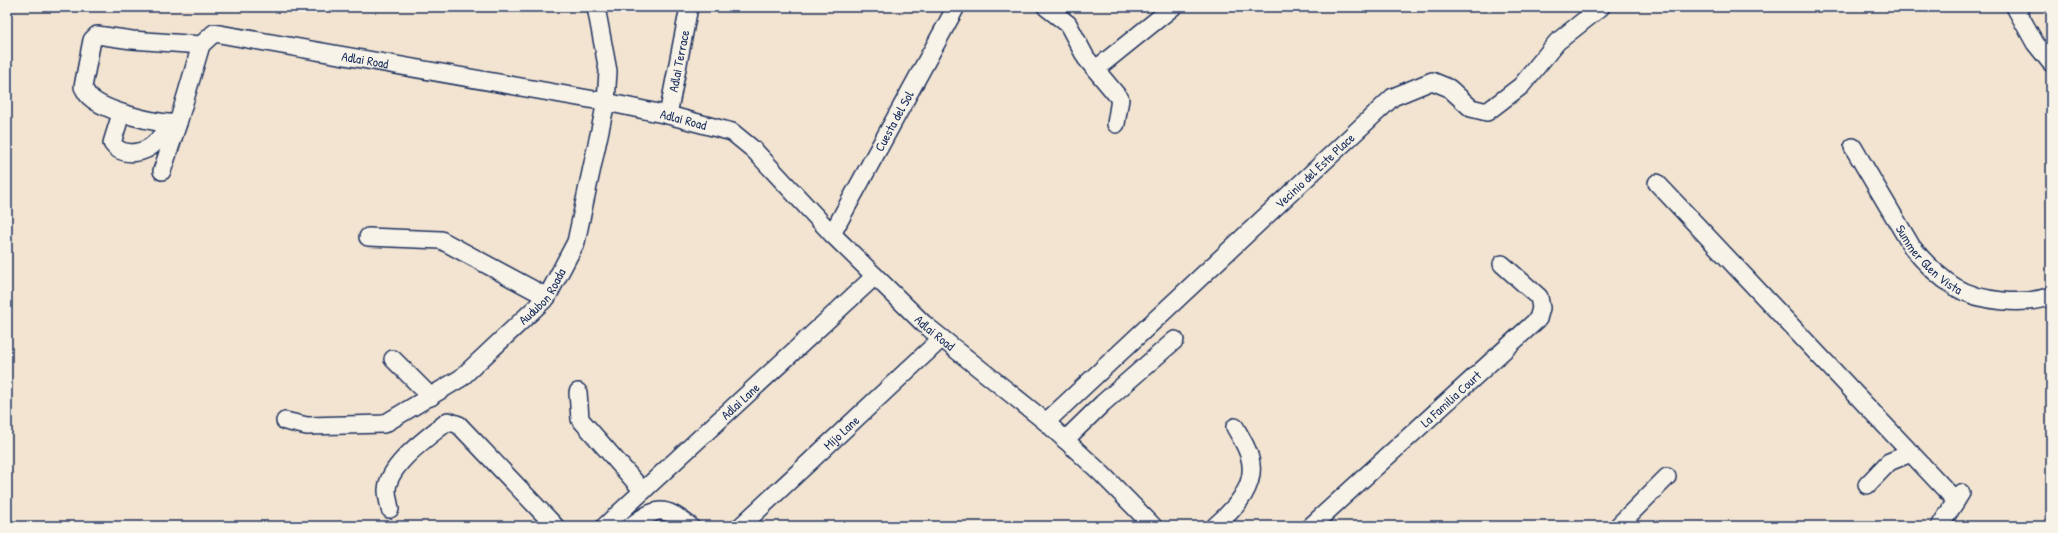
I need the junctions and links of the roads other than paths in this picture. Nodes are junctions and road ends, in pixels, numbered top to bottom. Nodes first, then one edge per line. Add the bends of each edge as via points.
1 (596, 7) edge
2 (689, 7) edge
3 (956, 7) edge
4 (1046, 7) edge
5 (1173, 7) edge
6 (1601, 7) edge
7 (2015, 7) edge
8 (201, 45) junction
9 (2051, 63) edge
10 (1096, 70) junction
11 (606, 102) junction
12 (121, 114) junction
13 (668, 115) junction
14 (174, 124) junction
15 (1116, 124) dead end
16 (1853, 147) dead end
17 (162, 171) dead end
18 (1657, 183) dead end
19 (832, 234) junction
20 (368, 237) dead end
21 (1502, 264) dead end
22 (875, 276) junction
23 (2051, 296) edge
24 (547, 297) junction
25 (941, 339) junction
26 (1175, 340) dead end
27 (392, 359) dead end
28 (578, 392) dead end
29 (431, 396) junction
30 (285, 421) dead end
31 (1046, 422) junction
32 (1235, 427) dead end
33 (1065, 440) junction
34 (1911, 453) junction
35 (1667, 477) dead end
36 (1867, 485) dead end
37 (643, 491) junction
38 (390, 509) dead end
39 (555, 526) edge
40 (605, 526) edge
41 (631, 526) edge
42 (690, 526) edge
43 (741, 526) edge
44 (1153, 526) edge
45 (1214, 526) edge
46 (1311, 526) edge
47 (1618, 526) edge
48 (1940, 526) edge

1 - 11 street, Audubon Roada via 608,71
2 - 13 street, Adlai Terrace
3 - 19 street, Cuesta del Sol
4 - 10 street via 1068,24 1086,58
5 - 10 street
6 - 31 street, Vecinio del Este Place via 1557,42 1521,86 1487,112 1471,108 1449,88 1432,81 1393,97
7 - 9 street via 2035,42
8 - 11 street, Adlai Road via 214,33
8 - 12 street via 97,35 92,40 83,87 90,98
8 - 14 street
10 - 15 street via 1120,99
11 - 13 street, Adlai Road
11 - 24 street, Audubon Roada via 576,242
12 - 14 street
12 - 14 street via 112,143 125,154 142,150 155,143
13 - 19 street, Adlai Road via 732,132 754,150
14 - 17 street
16 - 23 street, Summer Glen Vista via 1923,262 1956,287 1976,296 2014,302 2038,301
18 - 34 street
19 - 22 street, Adlai Road
20 - 24 street via 441,240
21 - 46 street, La Familia Court via 1539,297 1541,308 1538,319
22 - 25 street, Adlai Road
22 - 37 street, Adlai Lane
24 - 29 street, Audubon Roada via 461,378
25 - 31 street, Adlai Road
25 - 43 street, Mijo Lane
26 - 33 street
27 - 29 street
28 - 37 street via 580,419
29 - 30 street, Audubon Roada via 384,424 307,426
31 - 33 street, Adlai Road
32 - 45 street via 1250,456 1248,490 1228,515
33 - 44 street, Adlai Road
34 - 36 street via 1889,462
34 - 48 street via 1958,497
35 - 47 street
37 - 40 street, Adlai Lane
38 - 39 street via 387,490 392,473 411,452 448,421 459,425
41 - 42 street via 651,511 666,511

